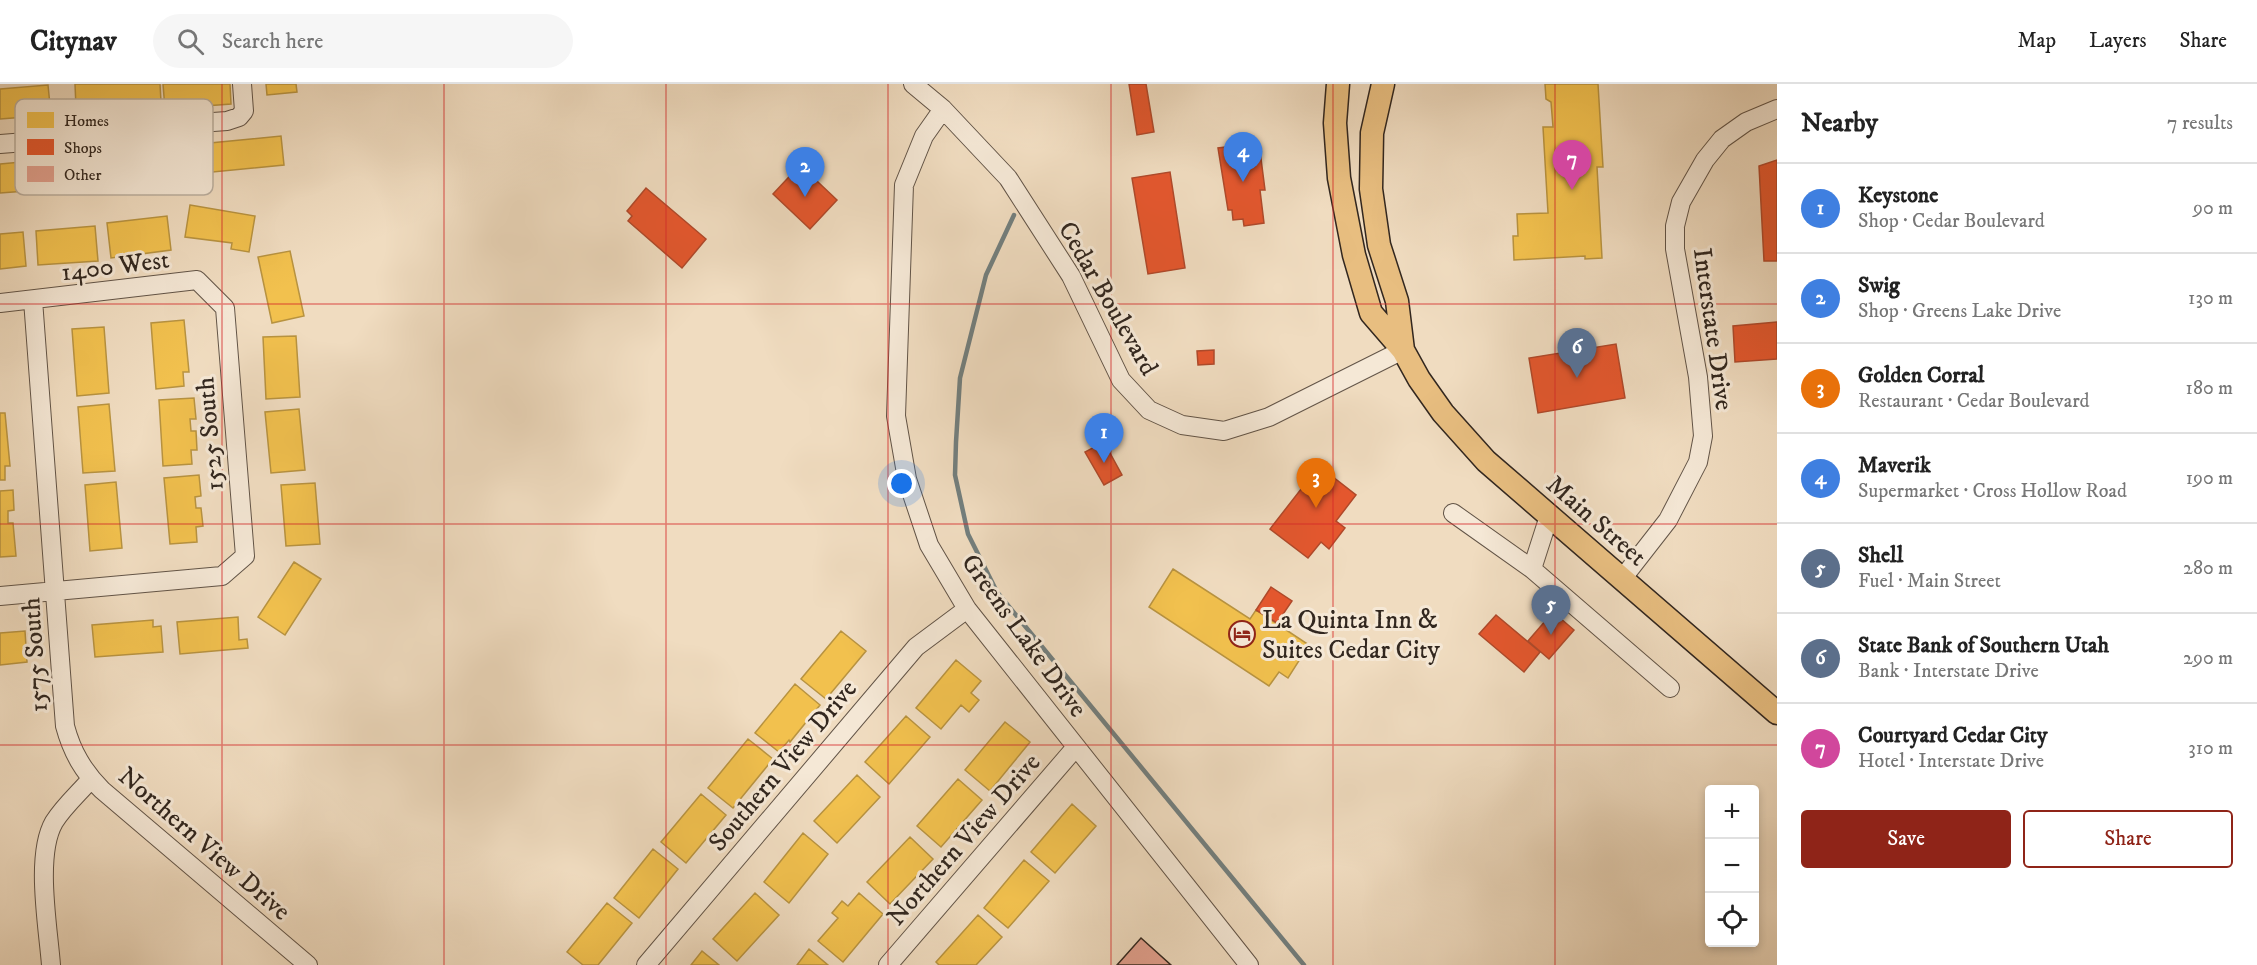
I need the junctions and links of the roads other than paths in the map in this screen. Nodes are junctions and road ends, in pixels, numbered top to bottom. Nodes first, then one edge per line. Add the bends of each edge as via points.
1 (242, 84) edge
2 (913, 84) edge
3 (1338, 84) edge
4 (1383, 84) edge
5 (943, 109) junction
6 (1777, 109) edge
7 (213, 122) edge
8 (15, 143) edge
9 (0, 144) edge
10 (33, 300) junction
11 (0, 303) edge
12 (225, 308) joint
13 (1402, 350) junction
14 (1454, 513) dead end
15 (1549, 516) junction
16 (1532, 569) junction
17 (1622, 579) junction
18 (55, 592) junction
19 (0, 596) edge
20 (967, 609) junction
21 (1670, 688) dead end
22 (1777, 713) edge
23 (1076, 747) junction
24 (74, 754) joint
25 (91, 779) junction
26 (51, 965) edge
27 (308, 965) edge
28 (646, 965) edge
29 (888, 965) edge
30 (1249, 965) edge

1 - 7 street via 244,111 239,117
2 - 5 street, Cedar Boulevard
3 - 13 main road via 1337,164 1354,255 1371,313
4 - 13 main road via 1372,133 1371,189 1379,245 1397,301
5 - 13 street, Cedar Boulevard via 1008,178 1071,276 1121,380 1149,410 1182,425 1224,431 1269,417
5 - 20 street, Greens Lake Drive via 924,136 904,185 896,416 907,479 929,545
6 - 17 street, Interstate Drive via 1746,122 1722,139 1704,160 1681,202 1675,249 1698,377 1703,436 1698,462 1668,520
8 - 9 street
10 - 11 street, 1400 West
10 - 12 street, 1400 West via 198,280
10 - 18 street, 1575 South
12 - 18 street, 1525 South via 245,556 222,576
13 - 15 main road, Main Street via 1456,429
14 - 16 street
15 - 16 street
15 - 17 main road, Main Street
16 - 21 street
17 - 22 main road, Main Street
18 - 19 street
18 - 24 street, 1575 South via 65,726
20 - 23 street, Greens Lake Drive
20 - 28 street, Southern View Drive via 916,647
23 - 29 street, Northern View Drive
23 - 30 street, Greens Lake Drive
24 - 25 street, Northern View Drive
25 - 26 street via 60,813 46,843 43,862
25 - 27 street, Northern View Drive

